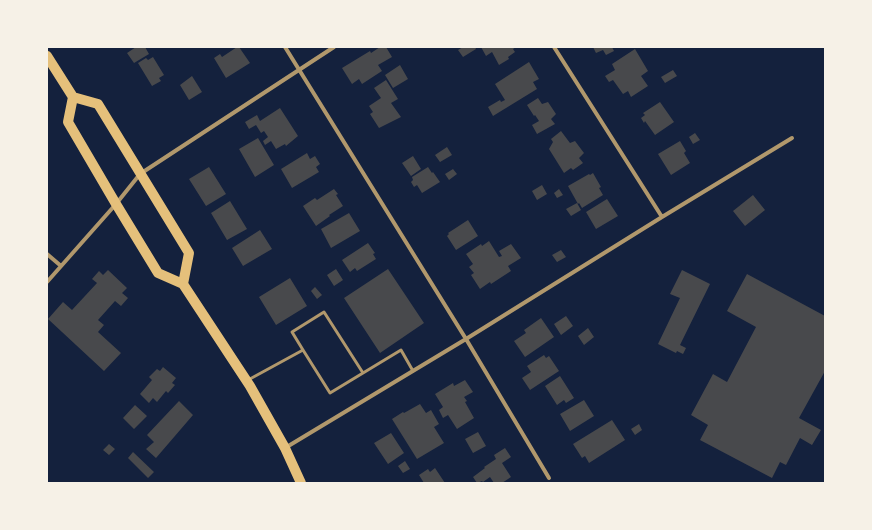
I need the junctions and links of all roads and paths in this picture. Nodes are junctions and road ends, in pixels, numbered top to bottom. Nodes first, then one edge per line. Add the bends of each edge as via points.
1 (285, 47) edge
2 (334, 47) edge
3 (554, 47) edge
4 (47, 56) edge
5 (299, 69) junction
6 (74, 97) junction
7 (792, 138) dead end
8 (140, 174) junction
9 (116, 204) junction
10 (662, 217) junction
11 (47, 254) edge
12 (61, 266) junction
13 (47, 282) edge
14 (183, 284) junction
15 (466, 339) junction
16 (304, 350) junction
17 (413, 371) junction
18 (363, 373) junction
19 (246, 381) junction
20 (285, 448) junction
21 (550, 478) dead end
22 (301, 483) edge

1 - 5 street
2 - 5 street
3 - 10 street
4 - 6 main road
5 - 8 street
5 - 15 street
6 - 8 main road via 98,104
6 - 9 main road via 68,122
7 - 10 street
8 - 9 street
8 - 14 main road via 189,254
9 - 12 street
9 - 14 main road via 158,273
10 - 15 street
11 - 12 street
12 - 13 street
14 - 19 main road
15 - 17 street
15 - 21 street
16 - 18 lane via 330,393
16 - 18 lane via 292,332 324,312
16 - 19 lane
17 - 18 lane via 401,350
17 - 20 street
19 - 20 main road
20 - 22 main road

